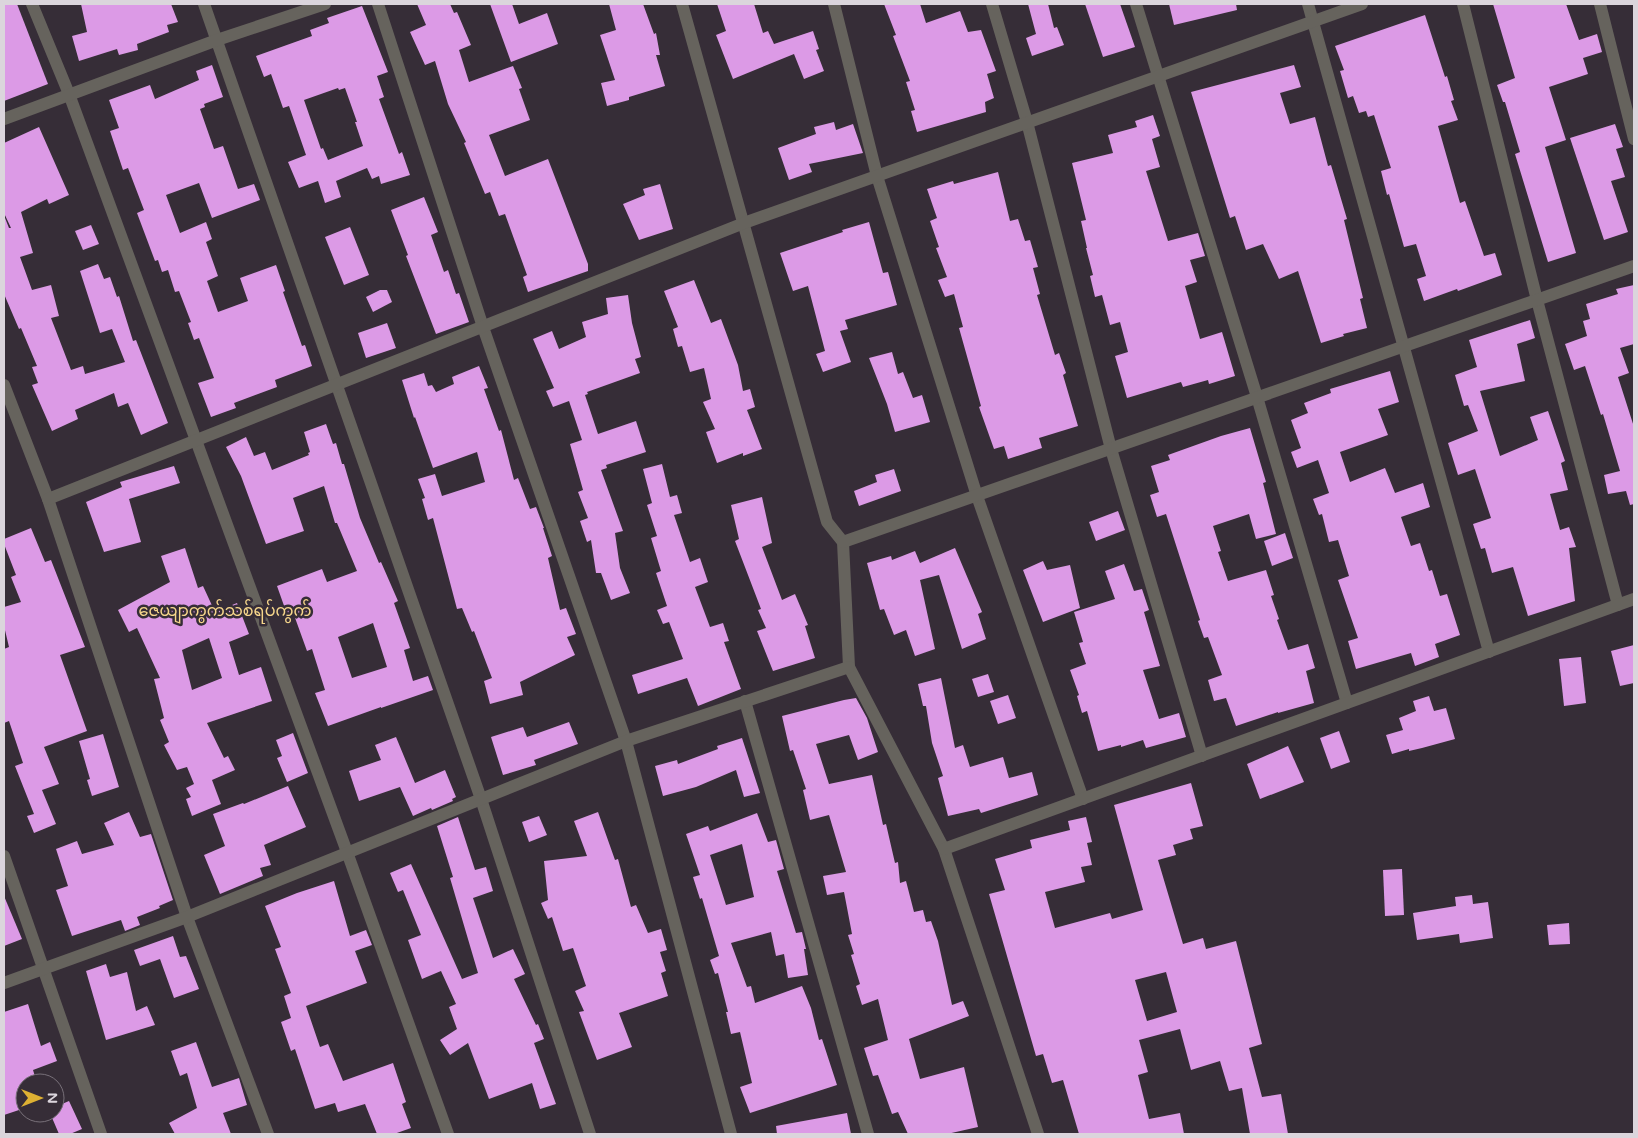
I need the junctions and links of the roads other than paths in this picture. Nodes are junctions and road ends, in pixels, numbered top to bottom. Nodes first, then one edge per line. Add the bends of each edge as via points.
1 (32, 4) edge
2 (204, 4) edge
3 (325, 4) edge
4 (378, 4) edge
5 (682, 4) edge
6 (834, 4) edge
7 (992, 4) edge
8 (1136, 4) edge
9 (1308, 4) edge
10 (1362, 4) edge
11 (1463, 4) edge
12 (1600, 4) edge
13 (1314, 21) junction
14 (217, 40) junction
15 (1158, 76) junction
16 (69, 94) junction
17 (4, 119) edge
18 (1027, 122) junction
19 (1634, 139) edge
20 (877, 176) junction
21 (744, 223) junction
22 (1634, 266) edge
23 (1537, 300) junction
24 (483, 326) junction
25 (1404, 346) junction
26 (4, 385) edge
27 (337, 385) junction
28 (1257, 398) junction
29 (196, 440) junction
30 (1111, 449) junction
31 (977, 496) junction
32 (48, 499) junction
33 (843, 542) junction
34 (1634, 600) edge
35 (1618, 605) junction
36 (1489, 652) junction
37 (849, 667) junction
38 (745, 702) junction
39 (1347, 703) junction
40 (626, 741) junction
41 (1202, 756) junction
42 (481, 799) junction
43 (1082, 799) junction
44 (944, 849) junction
45 (347, 852) junction
46 (4, 856) edge
47 (187, 917) junction
48 (44, 967) junction
49 (4, 983) edge
50 (101, 1134) edge
51 (268, 1134) edge
52 (448, 1134) edge
53 (590, 1134) edge
54 (731, 1134) edge
55 (868, 1134) edge
56 (1038, 1134) edge

1 - 16 street
2 - 14 street
3 - 14 street
4 - 24 street
5 - 21 street
6 - 20 street
7 - 18 street
8 - 15 street
9 - 13 street
10 - 13 street
11 - 23 street
12 - 19 street
13 - 15 street
13 - 25 street
14 - 16 street
14 - 27 street
15 - 18 street
15 - 28 street
16 - 17 street
16 - 29 street
18 - 20 street
18 - 30 street
20 - 21 street
20 - 31 street
21 - 24 street
21 - 33 street via 827,522
22 - 23 street
23 - 25 street
23 - 35 street
24 - 27 street
24 - 40 street
25 - 28 street
25 - 36 street
26 - 32 street
27 - 29 street
27 - 42 street
28 - 30 street
28 - 39 street
29 - 32 street
29 - 45 street
30 - 31 street
30 - 41 street
31 - 33 street
31 - 43 street
32 - 47 street
33 - 37 street
34 - 35 street
35 - 36 street
36 - 39 street
37 - 38 street
37 - 44 street
38 - 40 street
38 - 55 street
39 - 41 street
40 - 42 street
40 - 54 street
41 - 43 street
42 - 45 street
42 - 53 street
43 - 44 street
44 - 56 street
45 - 47 street
45 - 52 street
46 - 48 street
47 - 48 street
47 - 51 street
48 - 49 street
48 - 50 street

